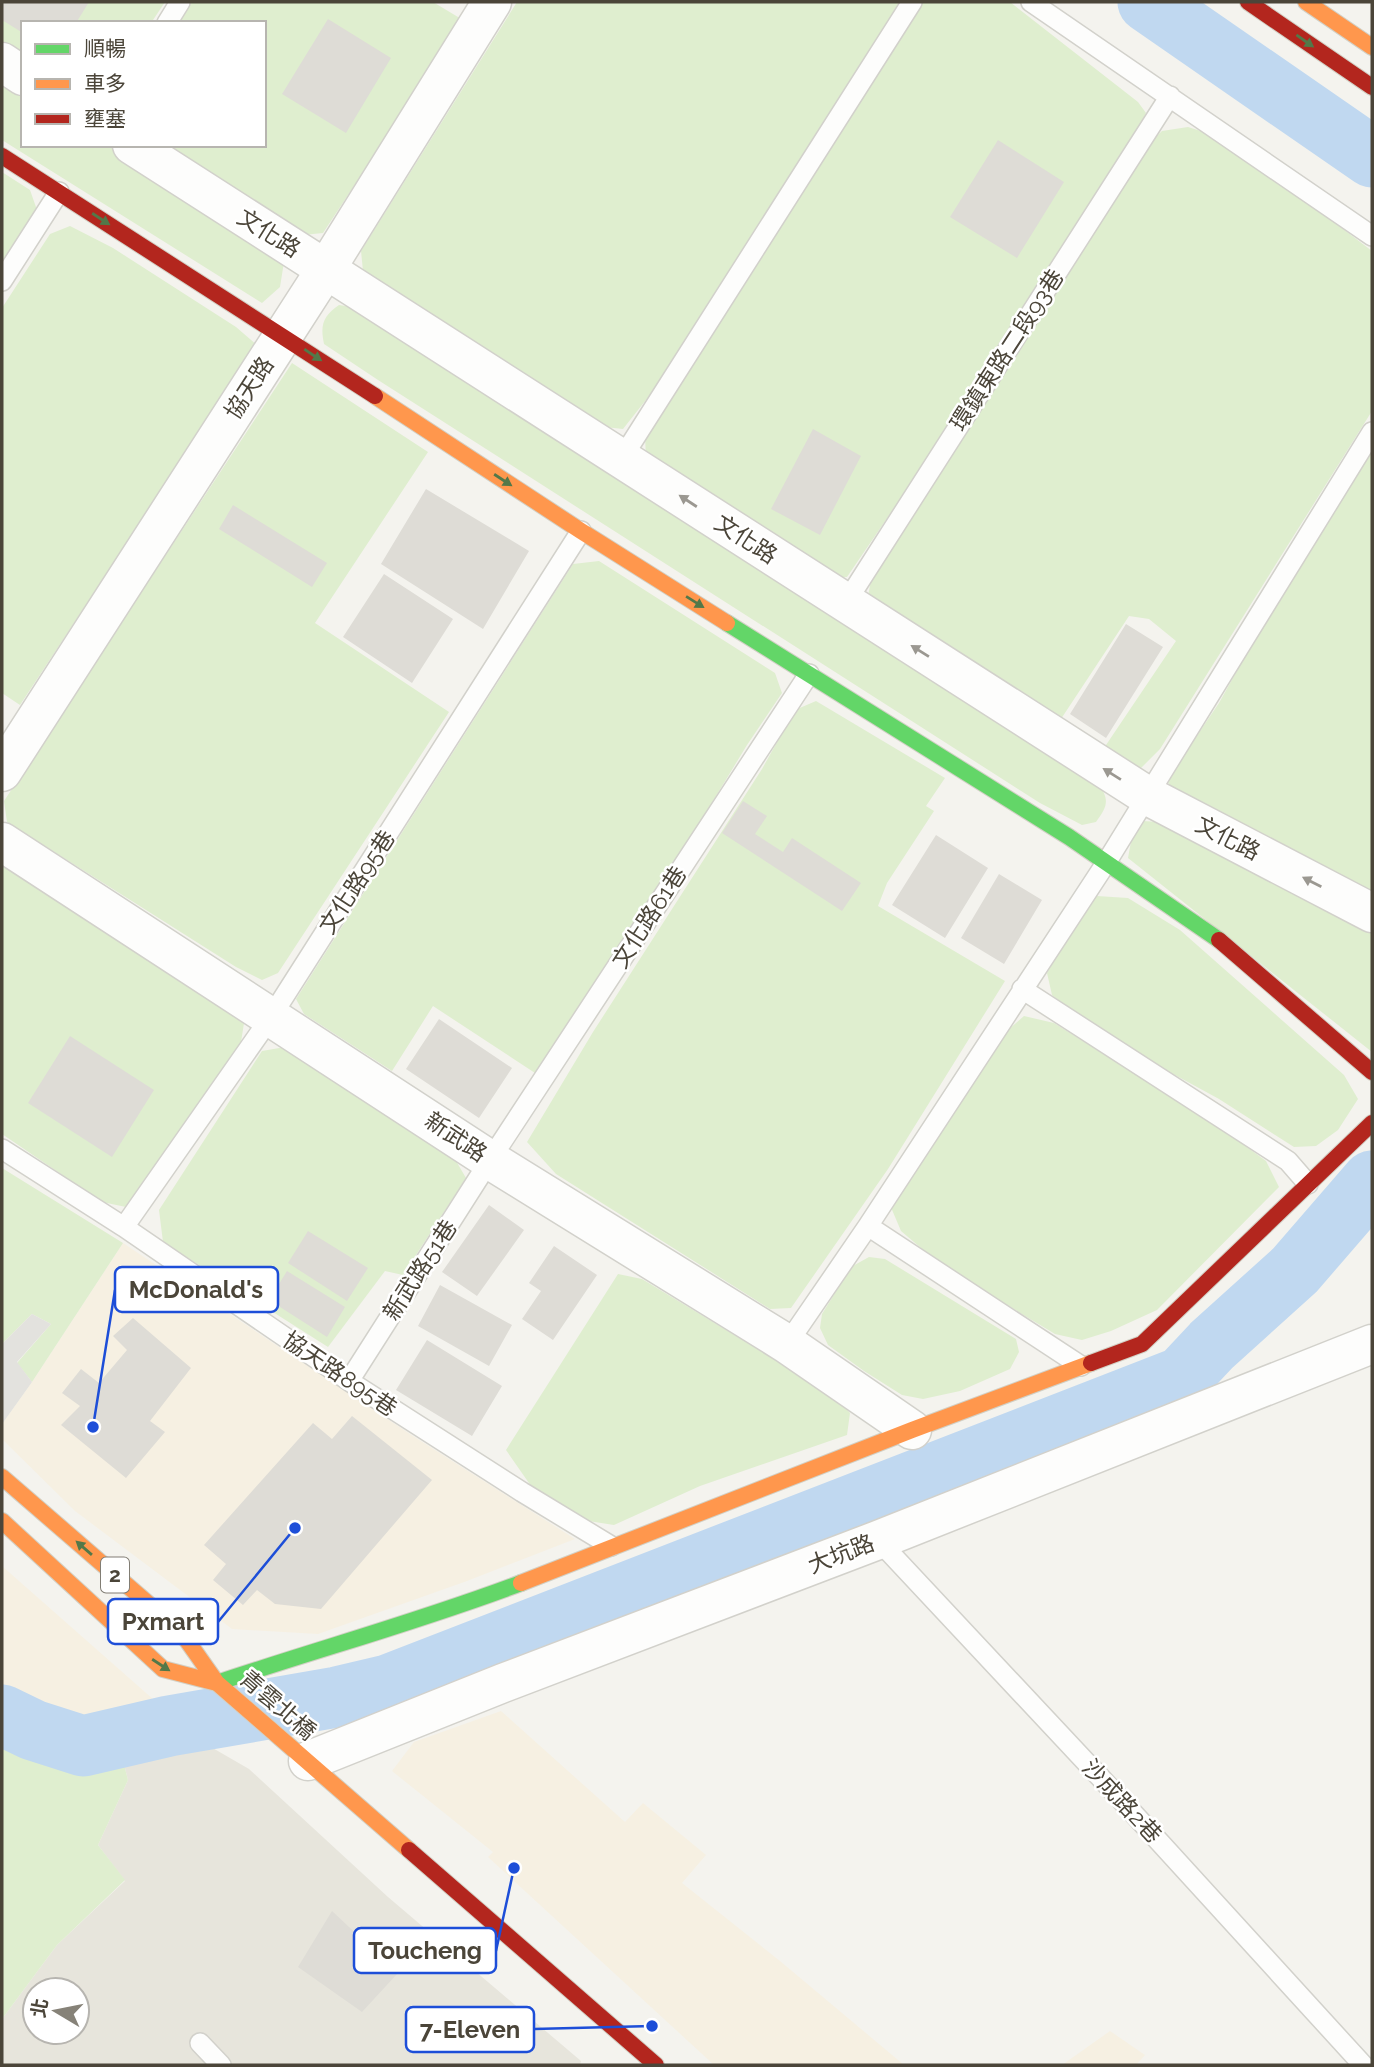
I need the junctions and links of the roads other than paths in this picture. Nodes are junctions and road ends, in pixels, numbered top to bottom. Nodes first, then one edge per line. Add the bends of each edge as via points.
1 (180, 2) edge
2 (492, 2) edge
3 (912, 2) edge
4 (1031, 2) edge
5 (1248, 2) edge
6 (1306, 2) edge
7 (168, 21) edge
8 (1372, 47) edge
9 (2, 62) edge
10 (21, 74) edge
11 (1372, 87) edge
12 (1170, 96) junction
13 (135, 147) edge
14 (2, 156) edge
15 (59, 192) junction
16 (1372, 236) edge
17 (326, 269) junction
18 (2, 281) edge
19 (283, 335) junction
20 (1372, 432) edge
21 (622, 458) junction
22 (582, 531) junction
23 (845, 604) junction
24 (808, 674) junction
25 (2, 772) edge
26 (1146, 795) junction
27 (2, 842) edge
28 (1106, 863) junction
29 (1372, 913) edge
30 (1022, 989) junction
31 (271, 1017) junction
32 (1372, 1072) edge
33 (1372, 1123) edge
34 (2, 1149) edge
35 (490, 1160) junction
36 (1308, 1184) junction
37 (868, 1226) junction
38 (124, 1227) junction
39 (788, 1344) junction
40 (1372, 1344) edge
41 (1081, 1367) junction
42 (349, 1381) junction
43 (912, 1430) junction
44 (2, 1477) edge
45 (2, 1521) edge
46 (878, 1540) junction
47 (611, 1546) junction
48 (217, 1684) junction
49 (308, 1761) junction
50 (200, 2043) dead end
51 (637, 2059) edge
52 (221, 2065) edge
53 (1363, 2065) edge

1 - 7 lane
2 - 17 street, 協天路
3 - 21 lane
4 - 12 lane
5 -> 11 street
6 - 8 street
9 - 10 street
12 - 16 lane
12 - 23 lane, 環鎮東路二段93巷
13 - 17 street, 文化路
14 - 15 street
15 - 18 lane
15 -> 19 street
17 - 19 street, 協天路
17 - 21 street, 文化路
19 -> 22 street
19 - 25 street, 協天路
20 - 26 lane
23 -> 21 street, 文化路
22 -> 24 street
22 - 31 lane, 文化路95巷
26 -> 23 street, 文化路
24 - 28 street
24 - 35 lane, 文化路61巷
26 - 28 lane
29 -> 26 street, 文化路
27 - 31 street, 新武路
28 - 30 lane
28 - 32 street via 1217,938
30 - 36 lane via 1288,1161
30 - 37 lane
31 - 35 street, 新武路
31 - 38 lane, 文化路95巷
33 - 36 street
34 - 38 lane, 協天路895巷
35 - 39 street, 新武路
35 - 42 lane, 新武路51巷
36 - 41 street via 1142,1343
37 - 39 lane
37 - 41 lane
38 - 42 lane, 協天路895巷
39 - 43 street, 新武路
40 - 46 street, 大坑路
41 - 43 street
42 - 47 lane, 協天路895巷
43 - 47 street
48 -> 44 street, 2 via 181,1632
45 -> 48 street, 2 via 163,1669
46 - 49 street, 大坑路
46 - 53 lane, 沙成路2巷
47 - 48 street via 453,1609
48 - 49 street, 青雲北橋 / 2
49 - 51 street, 2
50 - 52 lane

